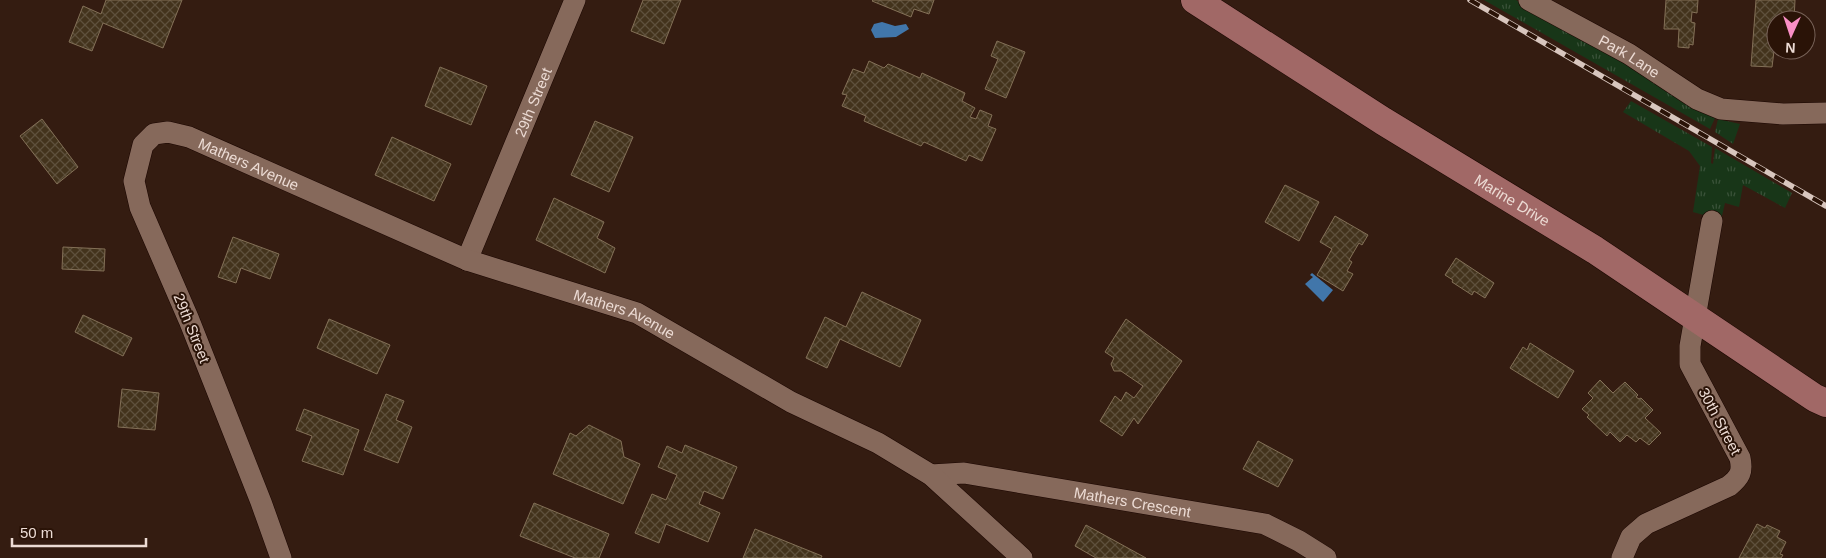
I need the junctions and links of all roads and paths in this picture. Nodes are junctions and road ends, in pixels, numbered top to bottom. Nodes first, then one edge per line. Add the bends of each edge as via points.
1 (575, 0) edge
2 (1195, 0) edge
3 (1529, 0) edge
4 (1826, 112) edge
5 (188, 137) joint
6 (1712, 222) dead end
7 (468, 260) junction
8 (1695, 316) junction
9 (1826, 403) edge
10 (931, 475) junction
11 (281, 558) edge
12 (1022, 558) edge
13 (1326, 558) edge
14 (1622, 558) edge

1 - 7 street, 29th Street
2 - 8 main road, Marine Drive
3 - 4 street, Park Lane via 1629,54 1697,99 1728,111
5 - 7 street, Mathers Avenue
5 - 11 street, 29th Street via 168,132 154,134 143,145 134,181 140,207
6 - 8 street, 30th Street
7 - 10 street, Mathers Avenue via 637,313 791,402 878,443
8 - 9 main road, Marine Drive
8 - 14 street, 30th Street via 1690,364 1742,467 1737,480 1729,486 1646,524 1631,537
10 - 12 street, Mathers Avenue
10 - 13 street, Mathers Crescent via 964,473 1265,524

